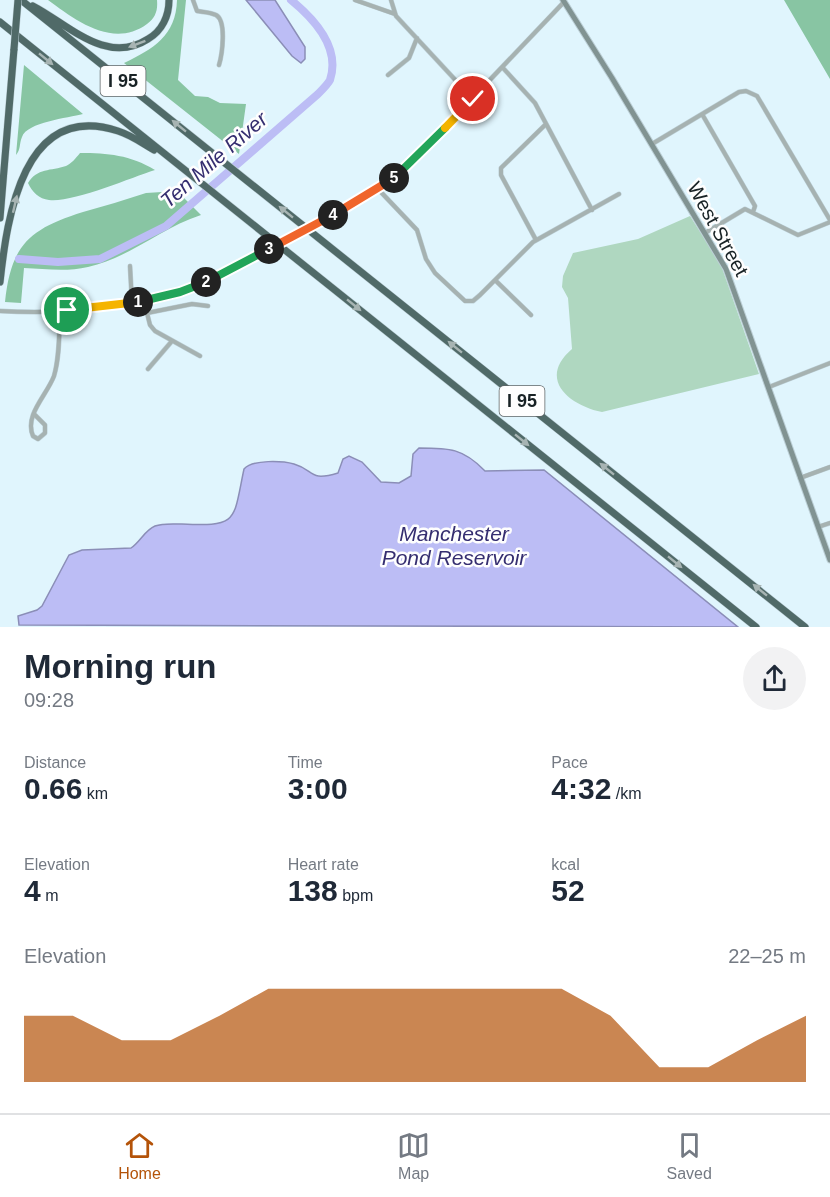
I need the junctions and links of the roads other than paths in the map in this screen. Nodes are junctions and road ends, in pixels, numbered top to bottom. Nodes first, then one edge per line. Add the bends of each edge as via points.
1 (20, 0) edge
2 (170, 0) edge
3 (193, 0) edge
4 (355, 0) edge
5 (391, 0) edge
6 (563, 1) edge
7 (395, 14) junction
8 (0, 22) edge
9 (417, 38) junction
10 (219, 65) dead end
11 (503, 68) junction
12 (388, 75) dead end
13 (473, 99) junction
14 (702, 114) junction
15 (545, 124) junction
16 (652, 144) junction
17 (173, 161) junction
18 (378, 189) junction
19 (619, 194) dead end
20 (592, 210) junction
21 (753, 212) junction
22 (0, 218) edge
23 (830, 221) edge
24 (705, 233) junction
25 (536, 240) junction
26 (130, 266) dead end
27 (496, 281) junction
28 (0, 282) edge
29 (144, 301) junction
30 (132, 303) junction
31 (208, 306) dead end
32 (0, 311) edge
33 (60, 311) junction
34 (147, 313) junction
35 (531, 315) dead end
36 (172, 341) junction
37 (200, 356) dead end
38 (830, 363) edge
39 (148, 369) dead end
40 (769, 387) junction
41 (34, 414) junction
42 (830, 467) edge
43 (800, 478) junction
44 (830, 523) edge
45 (818, 527) junction
46 (830, 560) edge
47 (756, 627) edge
48 (805, 627) edge

2 -> 1 highway via 156,33 138,44 117,48 93,43
1 - 22 highway, bridge
48 -> 1 highway, I 95
3 - 10 street via 197,10 215,14 220,20 223,49
4 - 7 street
5 - 7 street
6 - 11 street
6 - 16 main road, West Street
7 - 9 street
8 -> 17 highway, I 95
9 - 12 street via 409,58
9 - 13 street
11 - 13 street
11 - 15 street via 523,87
13 - 18 street via 406,167
14 - 16 street
14 - 21 street via 755,206
14 - 23 street via 739,92 758,96
15 - 20 street
15 - 25 street via 501,168 501,175
16 - 24 main road, West Street
28 -> 17 highway via 21,179 30,160 49,140 81,127 107,128 128,135
17 -> 47 highway, I 95
18 - 27 street via 417,230 435,273 466,301 473,301
18 - 29 street, bridge via 203,284
19 - 20 street
20 - 25 street
21 - 23 street via 798,235
21 - 24 street via 745,209
24 - 40 main road, West Street via 726,269
25 - 27 street
26 - 30 street
27 - 35 street
29 - 30 street
29 - 34 street
30 - 33 street
31 - 34 street via 192,304
32 - 33 street
33 - 41 street via 56,368
34 - 36 street via 155,331
36 - 37 street
36 - 39 street
38 - 40 street
40 - 43 main road, West Street
41 - 41 street via 45,425 45,433 38,439 31,432
42 - 43 street
43 - 45 main road, West Street
44 - 45 street
45 - 46 main road, West Street

